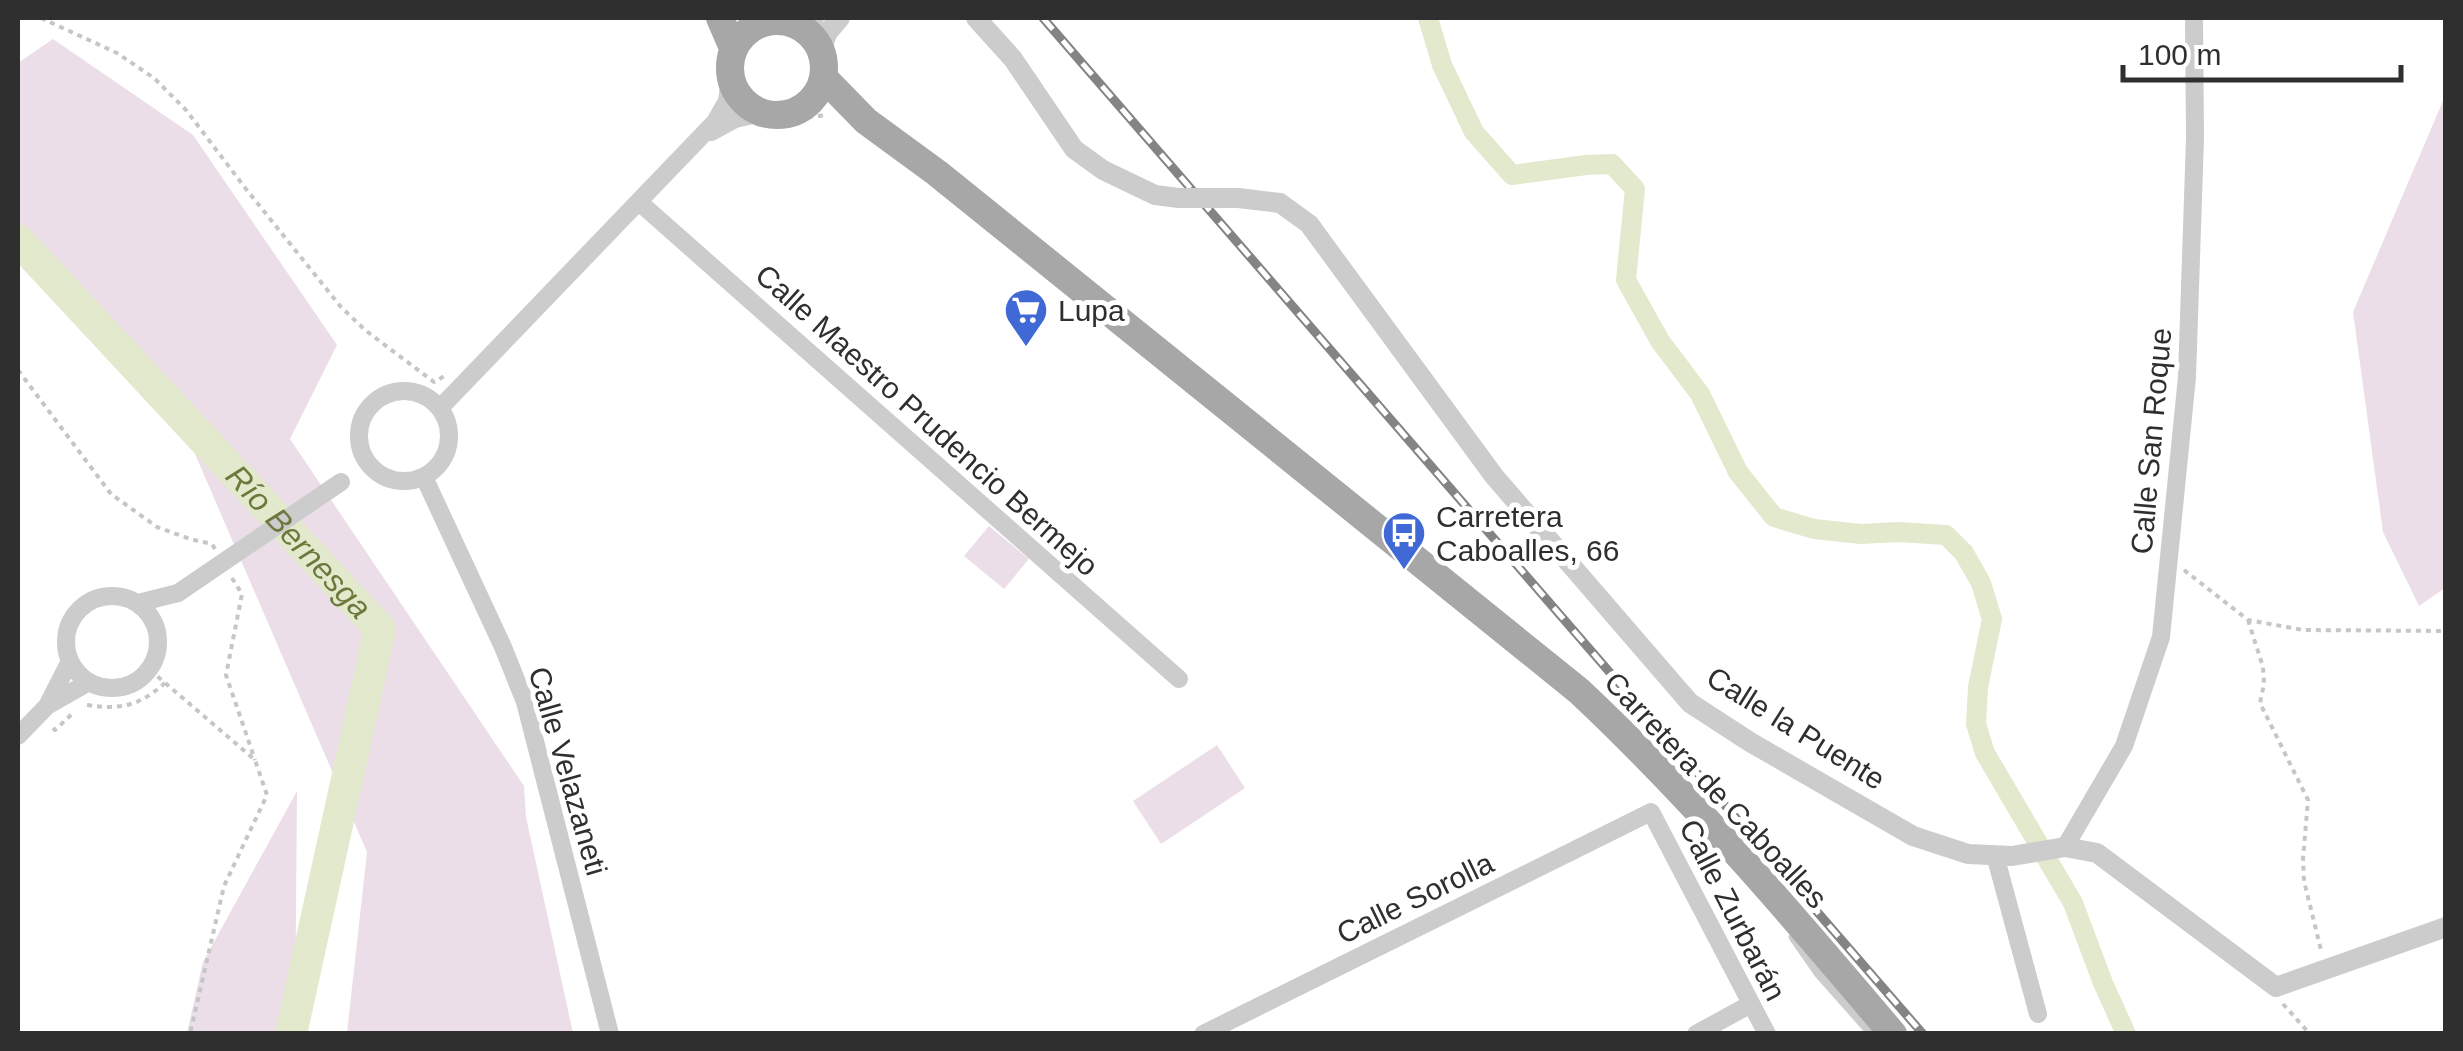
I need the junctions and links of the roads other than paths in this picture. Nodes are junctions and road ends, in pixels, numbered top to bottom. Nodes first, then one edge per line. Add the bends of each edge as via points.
1 (840, 18) edge
2 (976, 18) edge
3 (2194, 18) edge
4 (756, 25) edge
5 (822, 64) junction
6 (730, 79) junction
7 (805, 112) junction
8 (754, 115) junction
9 (866, 121) junction
10 (701, 137) junction
11 (639, 202) junction
12 (440, 408) junction
13 (368, 464) junction
14 (424, 477) junction
15 (178, 594) junction
16 (138, 603) junction
17 (157, 629) junction
18 (70, 661) junction
19 (1179, 679) dead end
20 (89, 682) junction
21 (44, 710) junction
22 (18, 736) edge
23 (1652, 812) joint
24 (1732, 848) junction
25 (2060, 848) junction
26 (1995, 856) junction
27 (2446, 927) edge
28 (1751, 1004) junction
29 (2038, 1014) dead end
30 (610, 1034) edge
31 (1203, 1034) edge
32 (1696, 1034) edge
33 (1766, 1034) edge
34 (1872, 1034) edge
35 (1893, 1034) edge

1 - 5 street via 828,32
2 - 26 street, Calle la Puente, bridge via 1013,59 1074,149 1102,170 1155,195 1280,203 1309,224 1494,476 1690,703 1914,836
3 - 25 street, Calle San Roque via 2187,377 2161,637 2124,746
4 - 5 main road via 810,34
4 - 6 main road via 730,58
5 - 7 main road
5 - 9 main road, Carretera de Caboalles
6 - 8 main road
6 - 10 street via 727,101
7 - 8 main road
7 - 9 main road, Carretera de Caboalles via 829,109
8 - 10 street
9 - 24 main road, Carretera de Caboalles via 1579,692
10 - 11 street
11 - 12 street
11 - 19 street, Calle Maestro Prudencio Bermejo
12 - 13 street via 402,390 376,400 358,438
12 - 14 street via 448,446
13 - 14 street via 394,480
13 - 15 street, bridge
14 - 30 street, Calle Velazaneti via 524,702
15 - 16 street
15 - 17 street
16 - 17 street
16 - 18 street via 109,596 82,607 67,632
17 - 20 street via 158,650 140,679 115,688
18 - 20 street
18 - 21 street
20 - 21 street
21 - 22 street
23 - 28 street, Calle Zurbarán
23 - 31 street, Calle Sorolla
24 - 34 lane via 1818,973
24 - 35 main road, Carretera de Caboalles
25 - 26 street, Calle la Puente
25 - 27 street via 2096,853 2276,988
26 - 29 street
28 - 32 street
28 - 33 street, Calle Zurbarán

